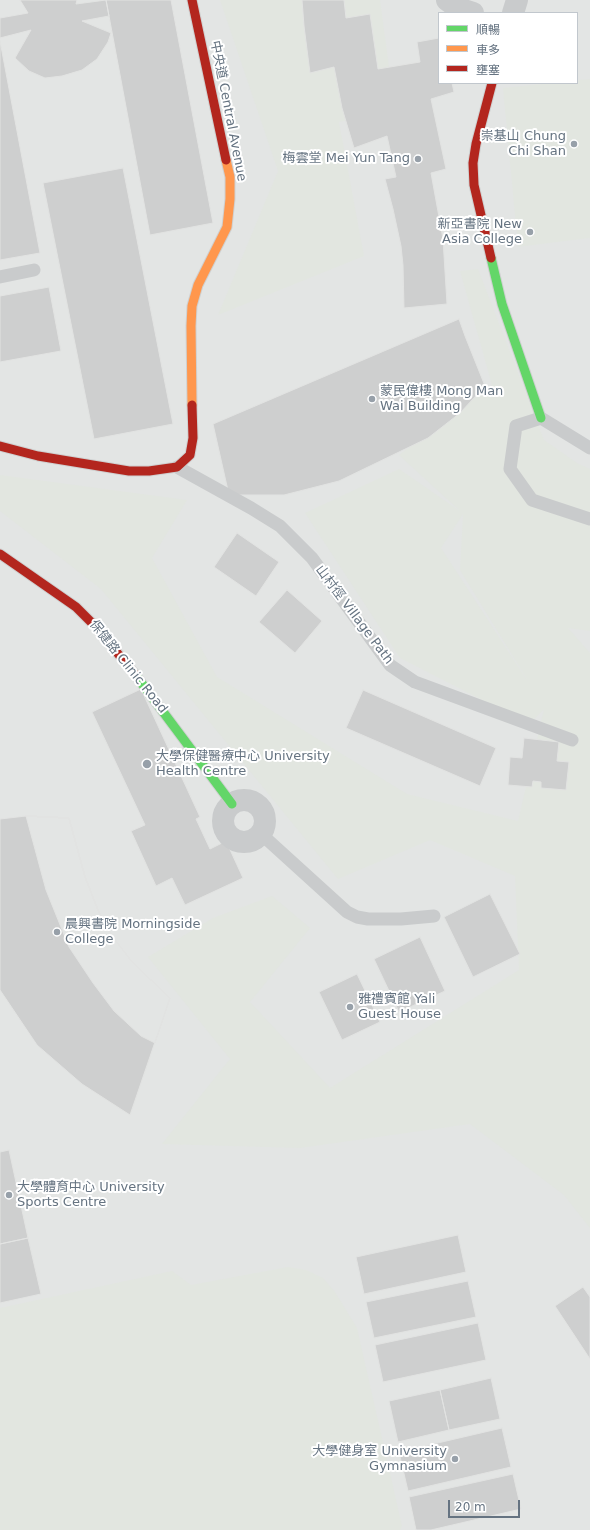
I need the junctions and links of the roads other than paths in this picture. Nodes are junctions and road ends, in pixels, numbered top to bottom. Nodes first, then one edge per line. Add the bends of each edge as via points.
1 (192, 0) edge
2 (446, 0) edge
3 (517, 0) edge
4 (470, 12) edge
5 (513, 12) edge
6 (492, 84) edge
7 (34, 270) dead end
8 (0, 277) edge
9 (541, 418) junction
10 (0, 446) edge
11 (590, 448) edge
12 (177, 467) junction
13 (590, 519) edge
14 (0, 554) edge
15 (572, 740) dead end
16 (232, 804) junction
17 (260, 833) junction
18 (434, 916) dead end

1 - 12 street, 中央道 Central Avenue via 230,177 230,199 226,227 198,285 192,306 193,438 190,455
2 - 4 street
3 - 5 street
6 - 9 street via 476,144 473,163 474,185 502,304
7 - 8 lane
9 - 11 lane
9 - 13 lane via 516,426 510,469 532,500
10 - 12 street via 38,456 128,471
12 - 15 lane, 山村徑 Village Path via 280,526 312,558 390,665 415,682
14 - 16 street, 保健路 Clinic Road via 71,603 96,626 148,690
16 - 17 street via 243,800 256,803 261,808 265,821
16 - 17 street via 224,817 224,824 230,836 236,840 249,840 256,838
17 - 18 lane via 347,912 357,917 401,919

